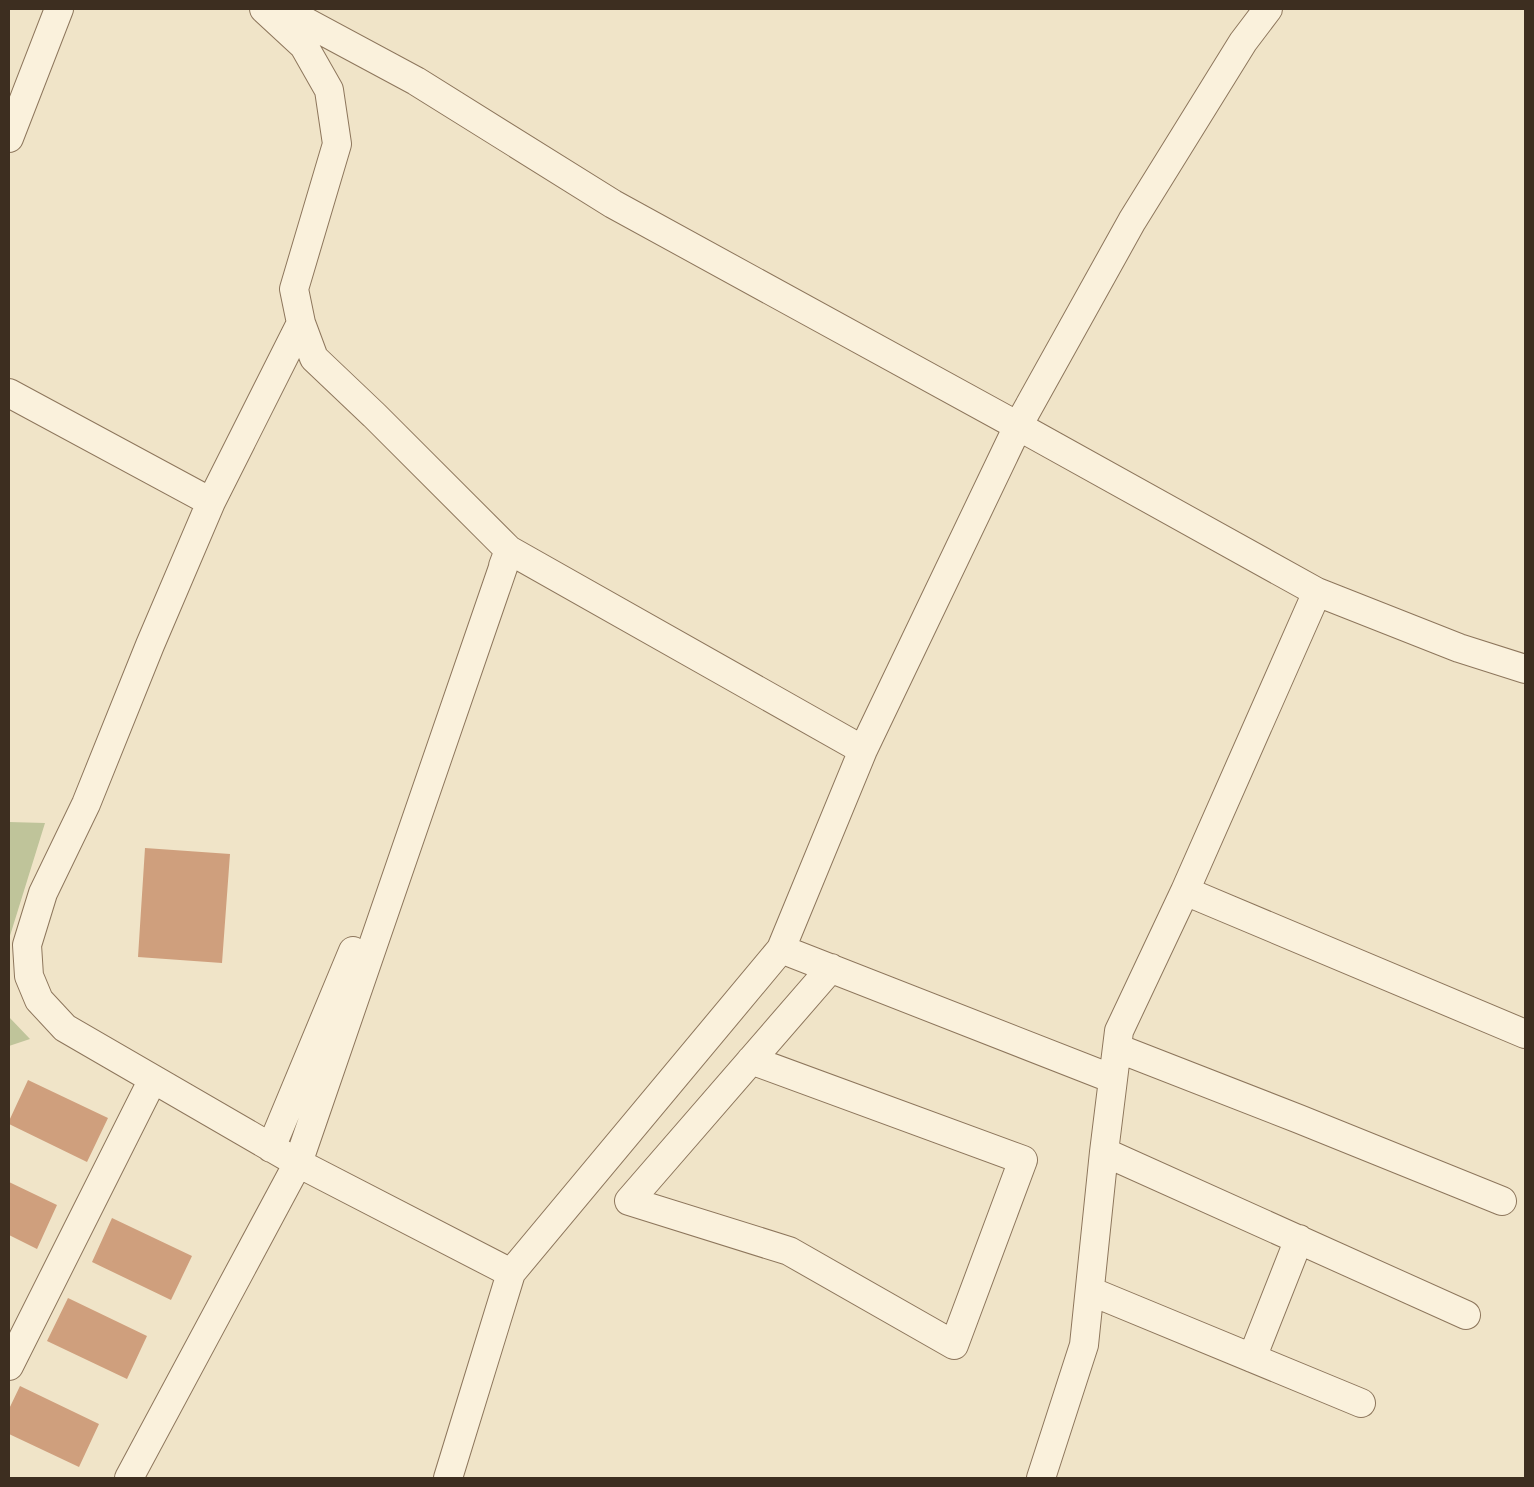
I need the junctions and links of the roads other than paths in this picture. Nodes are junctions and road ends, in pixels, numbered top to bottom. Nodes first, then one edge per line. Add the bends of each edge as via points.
1 (59, 9) edge
2 (264, 9) edge
3 (282, 9) edge
4 (1268, 9) edge
5 (9, 138) edge
6 (301, 323) junction
7 (9, 393) edge
8 (1018, 426) junction
9 (211, 502) junction
10 (509, 550) junction
11 (1317, 592) junction
12 (1525, 668) edge
13 (863, 750) junction
14 (1185, 891) junction
15 (781, 949) junction
16 (831, 968) junction
17 (1525, 1034) edge
18 (1116, 1048) junction
19 (751, 1060) junction
20 (153, 1079) junction
21 (1113, 1079) junction
22 (271, 1148) junction
23 (1104, 1152) junction
24 (298, 1164) junction
25 (1502, 1201) dead end
26 (1299, 1239) junction
27 (511, 1273) junction
28 (1090, 1291) junction
29 (1466, 1314) dead end
30 (1252, 1358) junction
31 (9, 1366) edge
32 (1361, 1403) dead end
33 (130, 1478) edge
34 (448, 1478) edge
35 (1041, 1478) edge

1 - 5 street
2 - 6 street via 304,46 330,90 337,144 294,290
3 - 8 street via 416,82 613,204
4 - 8 street via 1243,42 1132,221
6 - 9 street
6 - 10 street via 314,358
7 - 9 street
8 - 11 street
8 - 13 street
9 - 20 street via 86,804 43,893 27,945 29,976 39,1000 65,1028
10 - 13 street
10 - 22 street via 406,824
10 - 24 street
11 - 12 street via 1459,648
11 - 14 street
13 - 15 street
14 - 17 street
14 - 18 street via 1119,1031
15 - 16 street
15 - 27 street
16 - 19 street
16 - 21 street
18 - 21 street
18 - 25 street
19 - 19 street via 628,1201 789,1251 954,1345 1024,1160
20 - 22 street
20 - 31 street
21 - 23 street
22 - 24 street
23 - 26 street
23 - 28 street
24 - 27 street
24 - 33 street
26 - 29 street
26 - 30 street
27 - 34 street
28 - 30 street
28 - 35 street via 1084,1345
30 - 32 street

